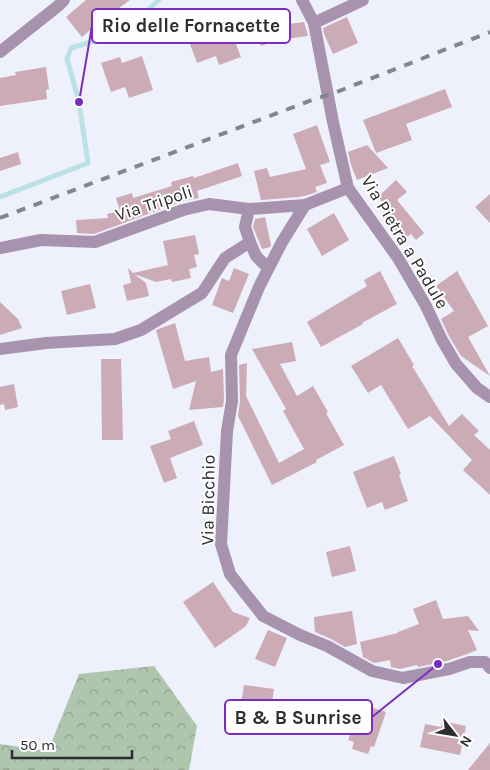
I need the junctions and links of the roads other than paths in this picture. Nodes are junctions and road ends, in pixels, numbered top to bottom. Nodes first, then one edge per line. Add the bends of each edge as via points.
1 (64, 0) edge
2 (302, 0) edge
3 (363, 0) edge
4 (314, 23) junction
5 (1, 50) edge
6 (348, 188) junction
7 (305, 205) junction
8 (249, 209) junction
9 (250, 242) junction
10 (0, 248) edge
11 (268, 268) junction
12 (0, 350) edge
13 (490, 397) edge
14 (490, 668) edge

1 - 5 street
2 - 4 street, Via Pietra a Padule
3 - 4 street
4 - 6 street, Via Pietra a Padule
6 - 7 street, Via Tripoli
6 - 13 street, Via Pietra a Padule via 398,258 456,364 477,388
7 - 8 street, Via Tripoli
7 - 11 street, Via Bicchio
8 - 9 street via 245,227
8 - 10 street, Via Tripoli via 209,204 182,210 95,242 41,240
9 - 11 street via 256,256
9 - 12 street via 225,258 202,293 141,330 115,339 46,343
11 - 14 street, Via Bicchio via 231,355 232,401 227,431 221,544 230,574 264,616 372,670 403,678 470,662 485,662

